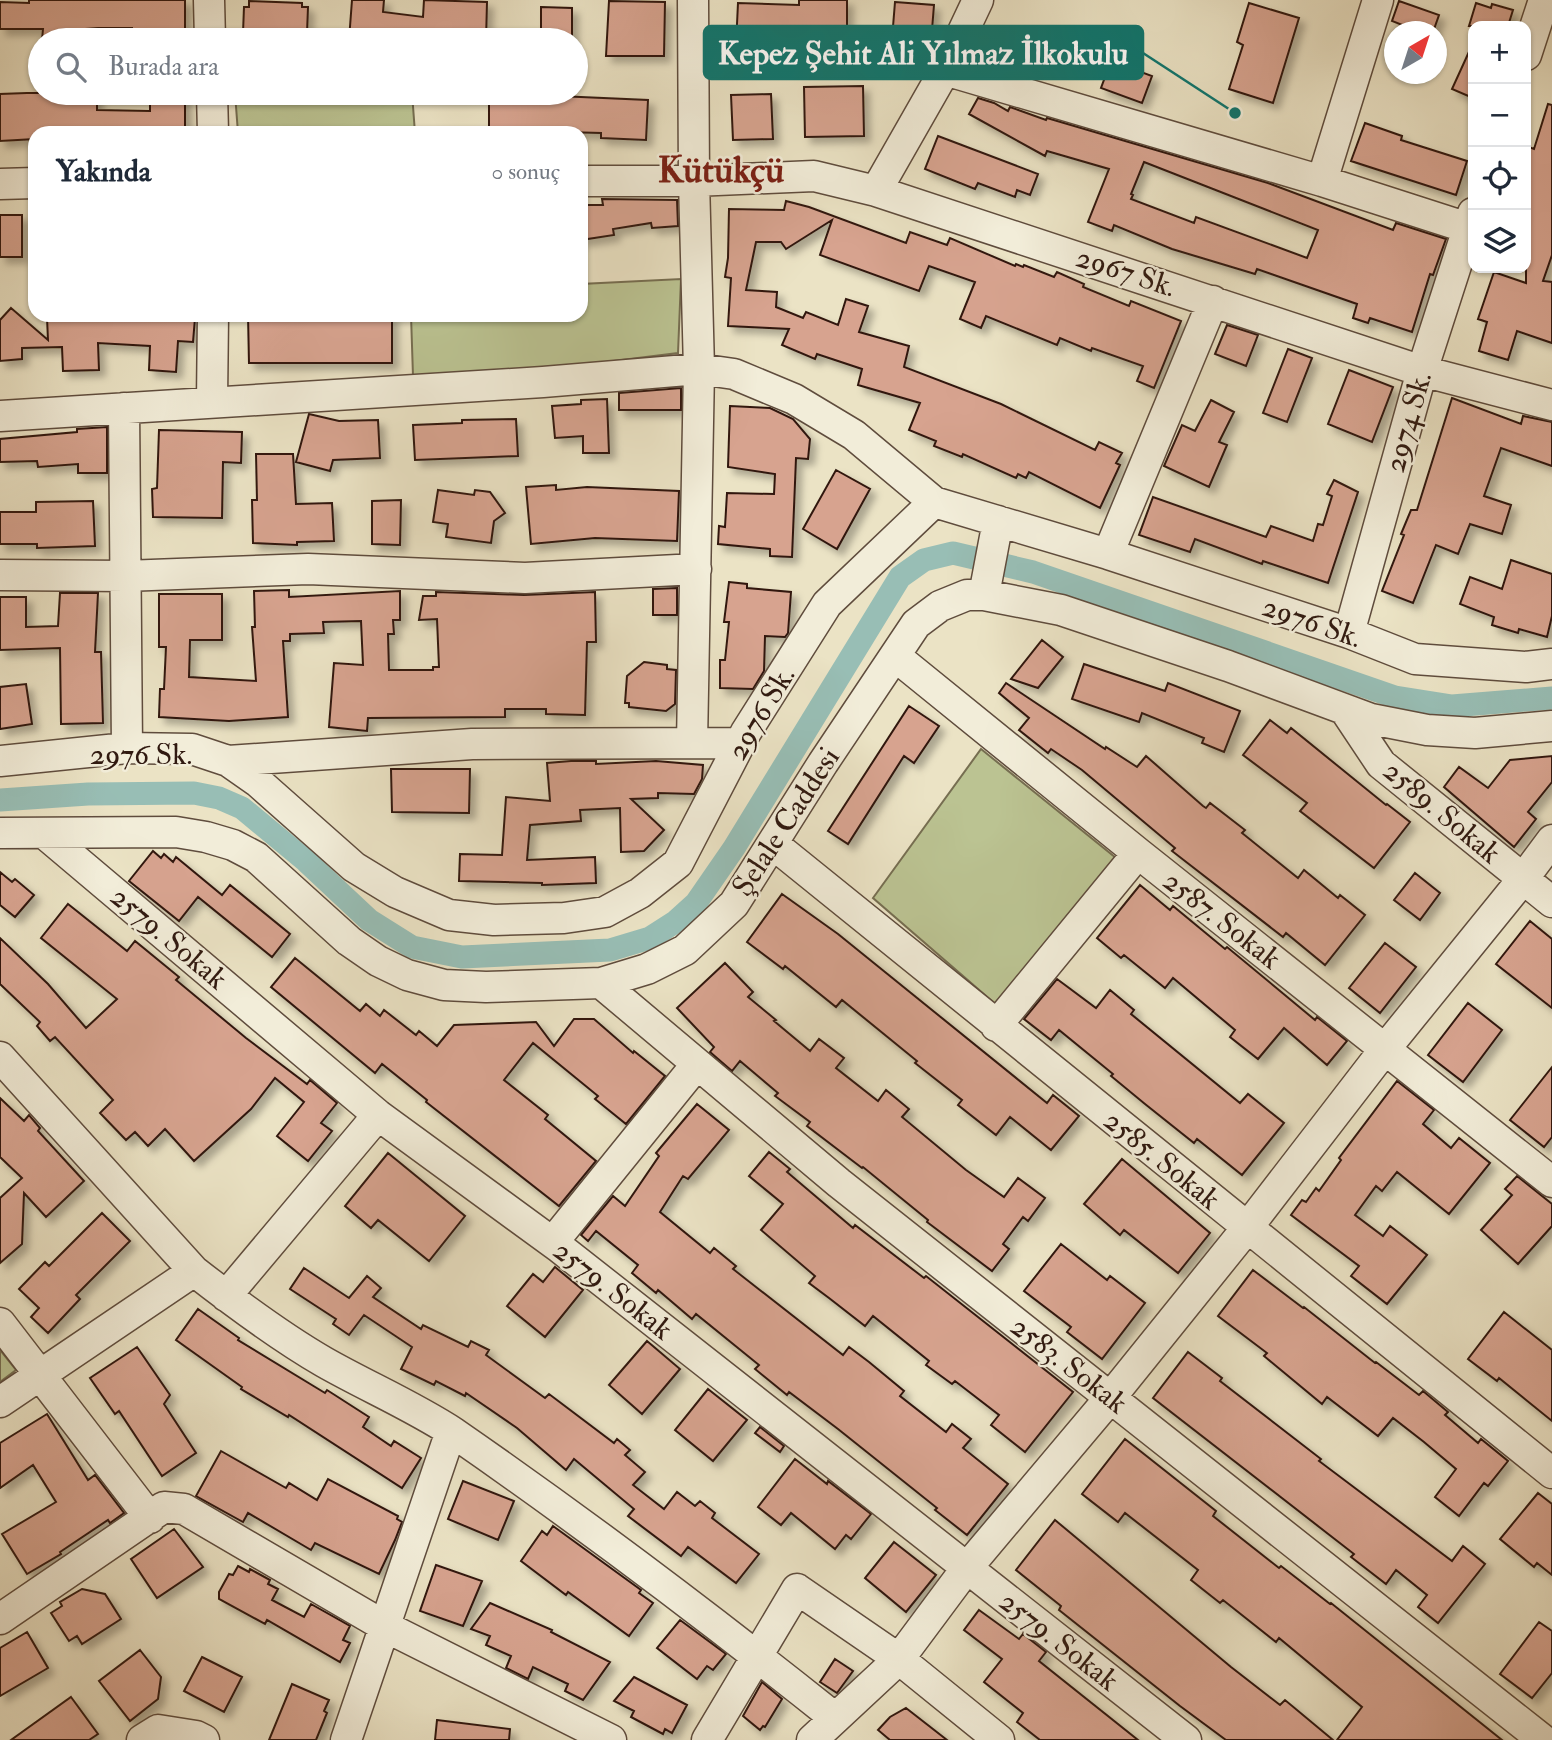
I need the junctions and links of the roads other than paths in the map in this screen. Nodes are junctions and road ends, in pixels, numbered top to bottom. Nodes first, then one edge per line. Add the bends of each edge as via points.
1 (209, 0) edge
2 (693, 0) edge
3 (978, 0) edge
4 (1378, 0) edge
5 (1544, 0) edge
6 (210, 28) edge
7 (1531, 40) edge
8 (945, 70) junction
9 (212, 105) edge
10 (213, 126) edge
11 (588, 181) edge
12 (694, 181) junction
13 (1322, 181) junction
14 (28, 183) edge
15 (0, 184) edge
16 (876, 191) junction
17 (1468, 219) edge
18 (1468, 229) edge
19 (1213, 301) junction
20 (213, 322) edge
21 (699, 369) junction
22 (1422, 371) junction
23 (212, 401) junction
24 (1552, 405) edge
25 (124, 408) junction
26 (0, 416) edge
27 (934, 502) junction
28 (996, 529) junction
29 (1108, 554) junction
30 (696, 569) junction
31 (0, 575) edge
32 (125, 576) junction
33 (986, 582) junction
34 (1349, 633) junction
35 (895, 656) junction
36 (1552, 664) edge
37 (1345, 710) junction
38 (1552, 726) edge
39 (692, 743) junction
40 (740, 743) junction
41 (127, 748) junction
42 (0, 761) edge
43 (228, 761) junction
44 (0, 833) edge
45 (45, 834) junction
46 (1552, 840) edge
47 (773, 845) junction
48 (1138, 853) junction
49 (1523, 879) junction
50 (1552, 902) edge
51 (601, 982) junction
52 (996, 1026) junction
53 (1385, 1049) junction
54 (0, 1057) edge
55 (697, 1064) junction
56 (378, 1115) junction
57 (1552, 1182) edge
58 (1247, 1228) junction
59 (553, 1242) junction
60 (194, 1271) junction
61 (226, 1296) junction
62 (0, 1323) edge
63 (41, 1375) junction
64 (1111, 1398) junction
65 (0, 1402) edge
66 (451, 1432) junction
67 (1552, 1473) edge
68 (150, 1518) junction
69 (966, 1569) junction
70 (0, 1619) edge
71 (386, 1627) junction
72 (757, 1655) junction
73 (899, 1659) junction
74 (835, 1718) junction
75 (142, 1740) edge
76 (204, 1740) edge
77 (346, 1740) edge
78 (611, 1740) edge
79 (707, 1740) edge
80 (812, 1740) edge
81 (999, 1740) edge
82 (1186, 1740) edge
83 (1543, 1740) edge

1 - 6 street
2 - 12 street
3 - 8 street
4 - 13 street
5 - 7 street
8 - 13 street
8 - 16 street
9 - 10 street
11 - 12 street, 2967 Sk.
12 - 16 street, 2967 Sk. via 814,176
12 - 21 street
13 - 17 street
14 - 15 street
16 - 19 street, 2967 Sk.
18 - 22 street, 2974 Sk.
19 - 22 street, 2967 Sk.
19 - 29 street
20 - 23 street
21 - 23 street
21 - 27 street via 734,374 794,399 853,435
21 - 30 street
22 - 24 street, 2967 Sk.
22 - 34 street, 2974 Sk.
23 - 25 street
25 - 26 street
25 - 32 street
27 - 28 street, 2976 Sk.
27 - 40 street, 2976 Sk. via 827,604
28 - 29 street, 2976 Sk.
28 - 33 street
29 - 34 street, 2976 Sk.
30 - 32 street via 525,578 308,569
30 - 39 street
31 - 32 street
32 - 41 street
33 - 35 street, Şelale Caddesi via 916,624
33 - 37 street, Şelale Caddesi
34 - 36 street, 2976 Sk. via 1415,659 1526,667
35 - 47 street, Şelale Caddesi
35 - 48 street, 2587. Sokak
37 - 38 street, Şelale Caddesi via 1427,730 1475,733
37 - 49 street, 2589. Sokak via 1381,764
39 - 40 street
39 - 43 street via 472,744
40 - 43 street, 2976 Sk. via 678,863 640,893 605,912 564,918 494,920 449,915 394,892 354,867
41 - 42 street, 2976 Sk.
41 - 43 street, 2976 Sk. via 192,748
44 - 45 street, Şelale Caddesi
45 - 51 street, Şelale Caddesi via 176,832 233,845 256,857 349,941 378,961 444,985
45 - 56 street, 2579. Sokak
46 - 49 street
47 - 51 street, Şelale Caddesi via 734,904 685,950 647,969
47 - 52 street, 2585. Sokak
48 - 52 street
48 - 53 street, 2587. Sokak
49 - 50 street, 2589. Sokak
49 - 53 street
51 - 55 street, 2583. Sokak
52 - 58 street, 2585. Sokak
53 - 57 street, 2587. Sokak
53 - 58 street
54 - 60 street
55 - 59 street
55 - 64 street, 2583. Sokak
56 - 59 street, 2579. Sokak
56 - 61 street
58 - 64 street
58 - 67 street, 2585. Sokak
59 - 69 street, 2579. Sokak
60 - 61 street
60 - 63 street
61 - 66 street via 321,1360
62 - 63 street
63 - 65 street
63 - 68 street
64 - 69 street
64 - 83 street, 2583. Sokak
66 - 71 street
66 - 72 street
68 - 70 street
68 - 71 street via 164,1507 184,1509
69 - 73 street
69 - 82 street, 2579. Sokak
71 - 77 street
71 - 78 street
72 - 73 street via 797,1589
72 - 74 street
72 - 79 street
73 - 74 street
73 - 81 street
74 - 80 street
75 - 76 street via 158,1730

